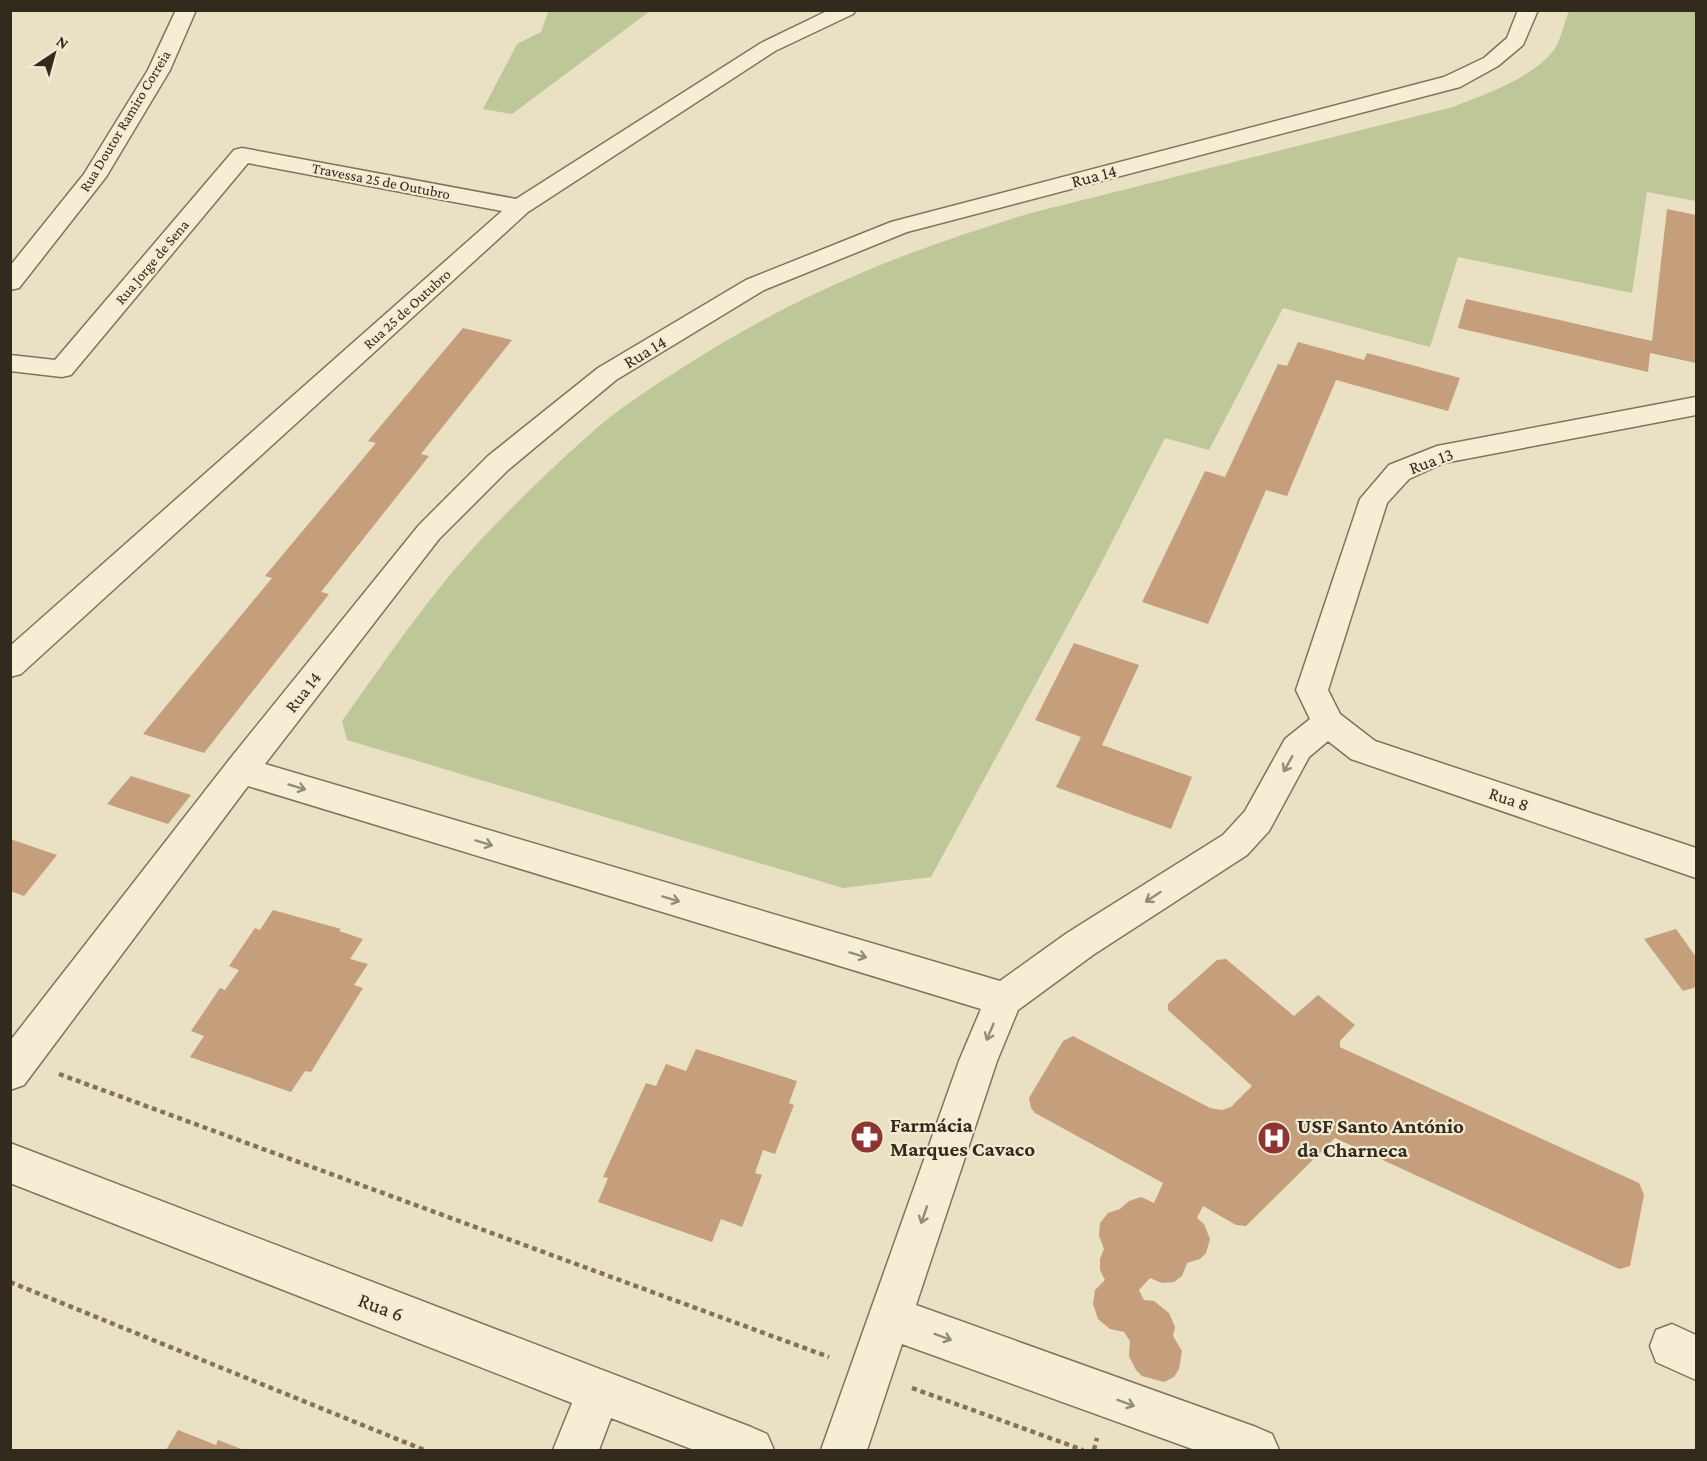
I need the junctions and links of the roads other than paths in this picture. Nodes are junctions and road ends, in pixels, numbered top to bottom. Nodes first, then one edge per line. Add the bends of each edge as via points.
1 (186, 10) edge
2 (846, 10) edge
3 (1527, 10) edge
4 (242, 155) joint
5 (520, 207) junction
6 (10, 283) edge
7 (10, 363) edge
8 (1696, 406) edge
9 (10, 665) edge
10 (1328, 723) junction
11 (242, 770) junction
12 (1696, 863) edge
13 (1004, 999) junction
14 (10, 1072) edge
15 (10, 1163) edge
16 (888, 1317) junction
17 (598, 1392) junction
18 (576, 1450) edge
19 (751, 1450) edge
20 (844, 1450) edge
21 (1256, 1450) edge

1 - 6 street, Rua Doutor Ramiro Correia via 159,70 94,177
2 - 5 street, Rua 25 de Outubro via 768,47
3 - 11 street, Rua 14 via 1516,41 1491,62 1452,82 899,227 755,285 607,374 498,464 429,532
4 - 5 street, Travessa 25 de Outubro
4 - 7 street, Rua Jorge de Sena via 62,369
5 - 9 street, Rua 25 de Outubro
8 - 10 street, Rua 13 via 1437,454 1399,472 1374,499 1312,690
10 - 12 street, Rua 8 via 1363,750
10 -> 13 street via 1297,748 1257,821 1235,845 1080,944
11 -> 13 street
11 - 14 street, Rua 14
13 -> 16 street via 978,1061
15 - 17 street, Rua 6
16 - 20 street
16 -> 21 street
17 - 18 street
17 - 19 street, Rua 6

